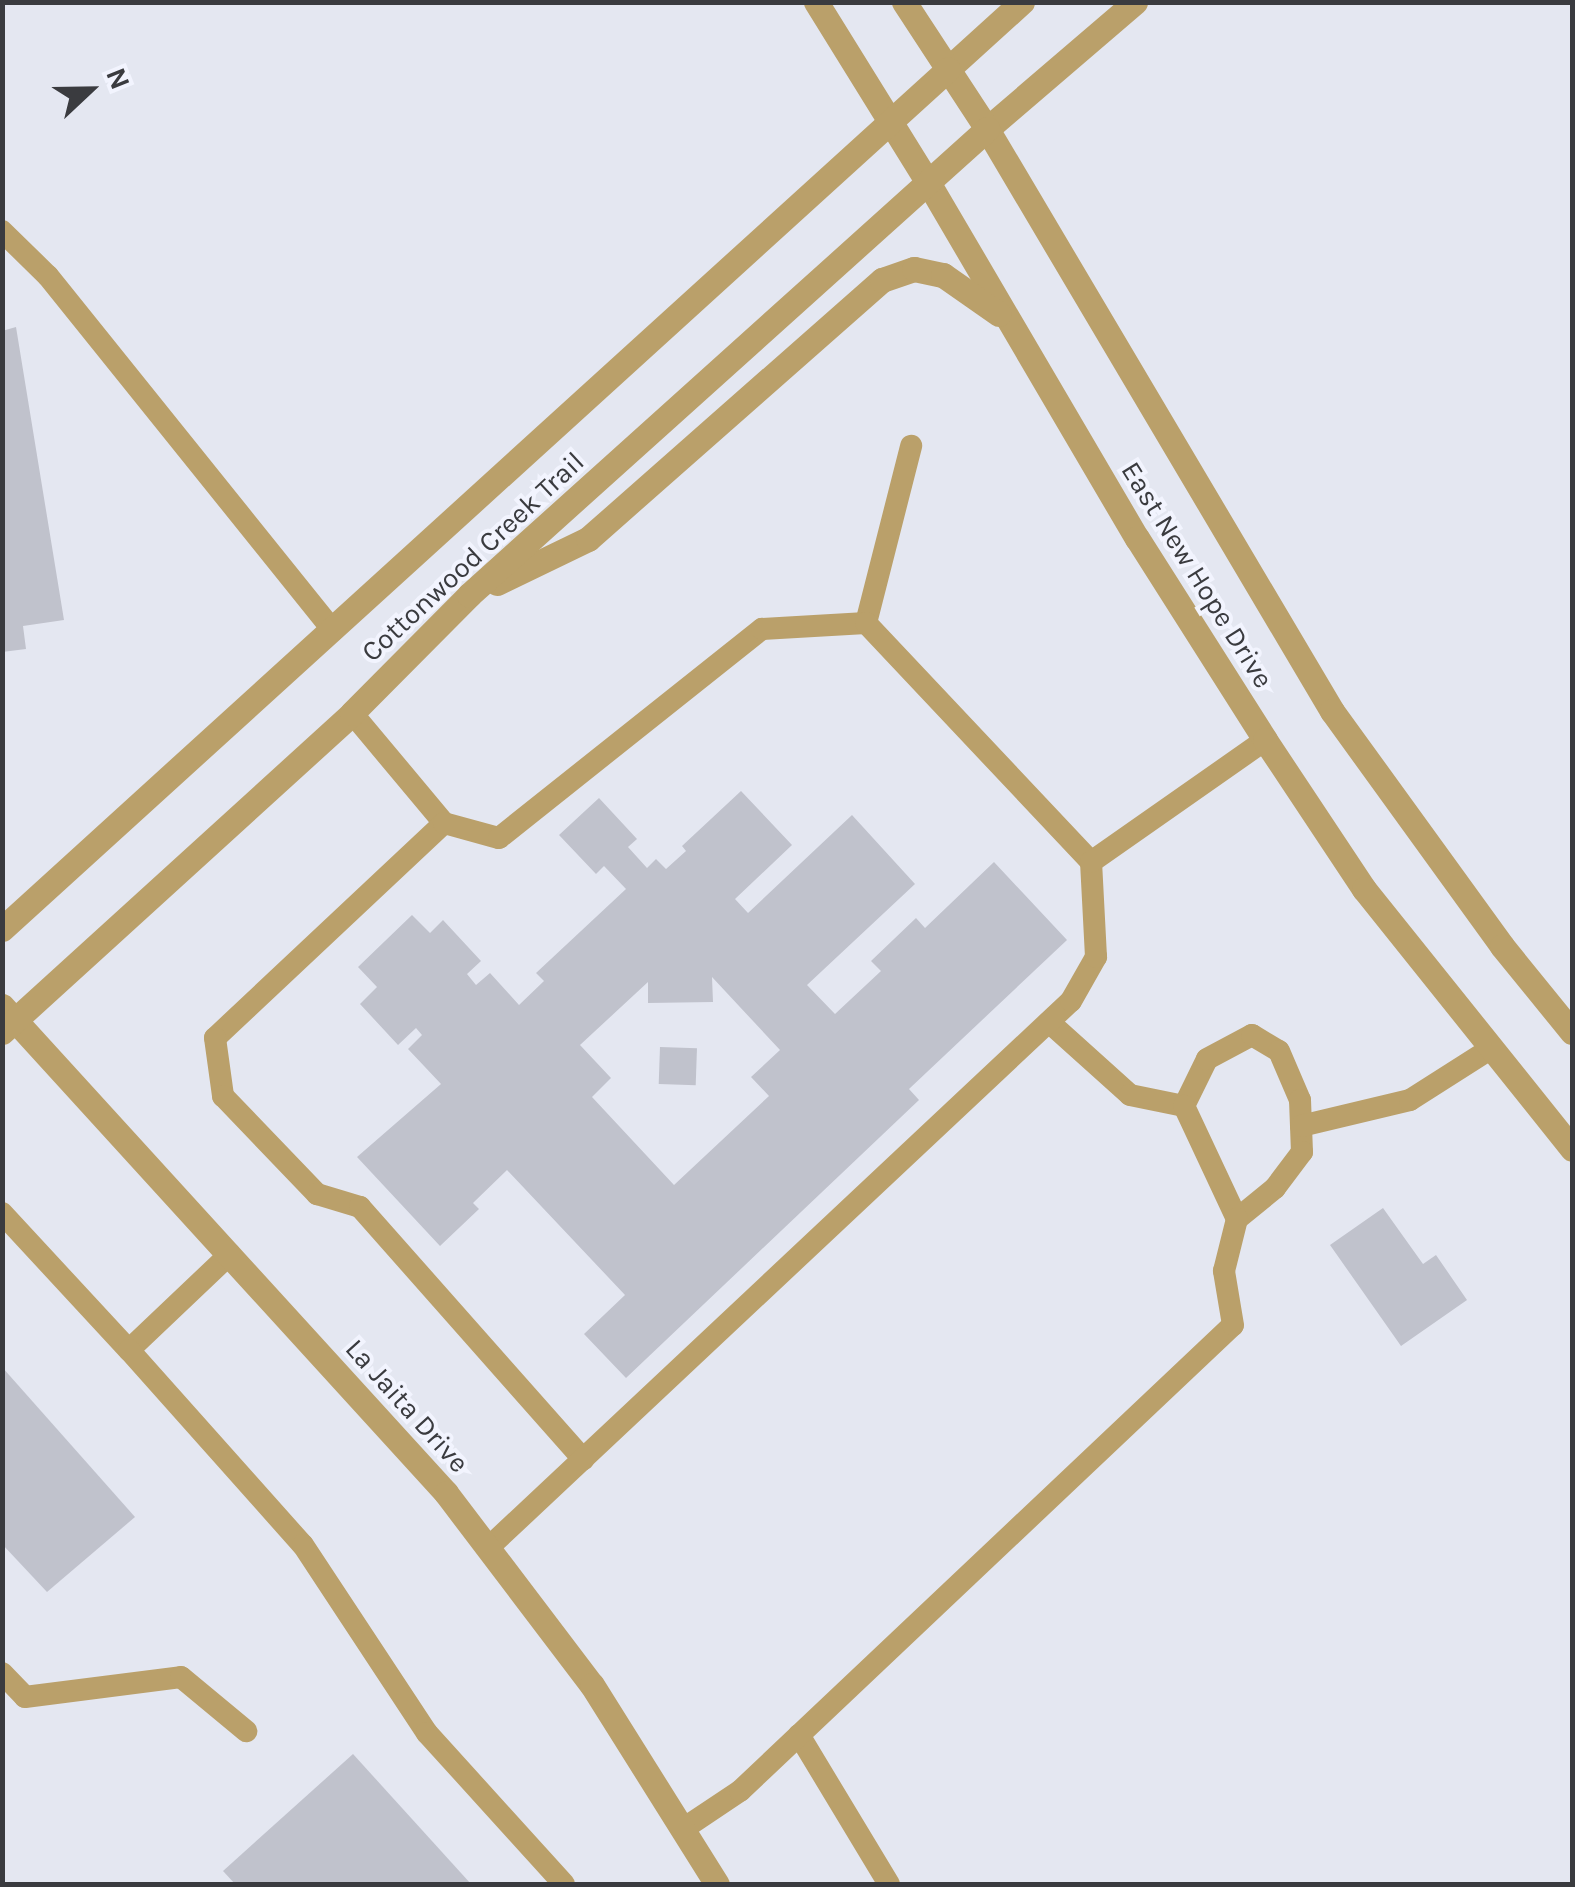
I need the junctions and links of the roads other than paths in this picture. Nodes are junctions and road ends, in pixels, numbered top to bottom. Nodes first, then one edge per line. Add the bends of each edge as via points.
1 (816, 2) edge
2 (904, 2) edge
3 (1022, 2) edge
4 (1135, 2) edge
5 (948, 69) junction
6 (888, 120) junction
7 (988, 129) junction
8 (929, 184) junction
9 (2, 231) edge
10 (1007, 319) junction
11 (910, 446) dead end
12 (470, 596) junction
13 (866, 622) junction
14 (333, 631) junction
15 (352, 713) junction
16 (1265, 740) junction
17 (444, 823) junction
18 (1091, 862) junction
19 (2, 930) edge
20 (7, 1020) edge
21 (1048, 1022) junction
22 (1572, 1032) edge
23 (1490, 1049) junction
24 (1184, 1106) junction
25 (1301, 1126) junction
26 (1572, 1149) edge
27 (2, 1213) edge
28 (1237, 1219) junction
29 (230, 1254) junction
30 (129, 1350) junction
31 (584, 1459) junction
32 (488, 1548) junction
33 (2, 1673) edge
34 (246, 1731) dead end
35 (800, 1735) junction
36 (682, 1829) junction
37 (564, 1884) edge
38 (717, 1884) edge
39 (889, 1884) edge

1 - 6 street, East New Hope Drive
2 - 5 street, East New Hope Drive
3 - 5 street, Cottonwood Creek Trail
4 - 7 street, Cottonwood Creek Trail
5 - 6 street, Cottonwood Creek Trail
5 - 7 street, East New Hope Drive
6 - 8 street, East New Hope Drive
6 - 14 street, Cottonwood Creek Trail
7 - 8 street, Cottonwood Creek Trail
7 - 22 street, East New Hope Drive via 1332,711
8 - 10 street, East New Hope Drive
8 - 12 street, Cottonwood Creek Trail
9 - 14 lane via 48,276
10 - 12 street via 942,275 914,269 882,280 588,539
10 - 16 street, East New Hope Drive
11 - 13 lane
12 - 15 street, Cottonwood Creek Trail
13 - 17 lane via 762,629 498,838
13 - 18 lane
14 - 19 street, Cottonwood Creek Trail
15 - 17 lane
15 - 20 street, Cottonwood Creek Trail
16 - 18 lane
16 - 23 street, East New Hope Drive via 1364,888
17 - 31 lane via 215,1038 223,1096 317,1194 360,1207
18 - 21 lane via 1096,956 1071,1002
20 - 29 street, La Jaita Drive
21 - 24 lane via 1130,1095
21 - 31 lane
23 - 25 lane via 1410,1100
23 - 26 street, East New Hope Drive
24 - 25 lane via 1207,1059 1252,1035 1279,1051 1300,1100
24 - 28 lane
25 - 28 lane via 1302,1152 1275,1188
27 - 30 lane
28 - 35 lane via 1224,1271 1233,1325
29 - 30 lane
29 - 32 street, La Jaita Drive
30 - 37 lane via 303,1545 427,1733
31 - 32 lane
32 - 36 street, La Jaita Drive via 592,1685
33 - 34 lane via 25,1697 181,1677
35 - 36 lane via 740,1792
35 - 39 lane
36 - 38 street, La Jaita Drive

